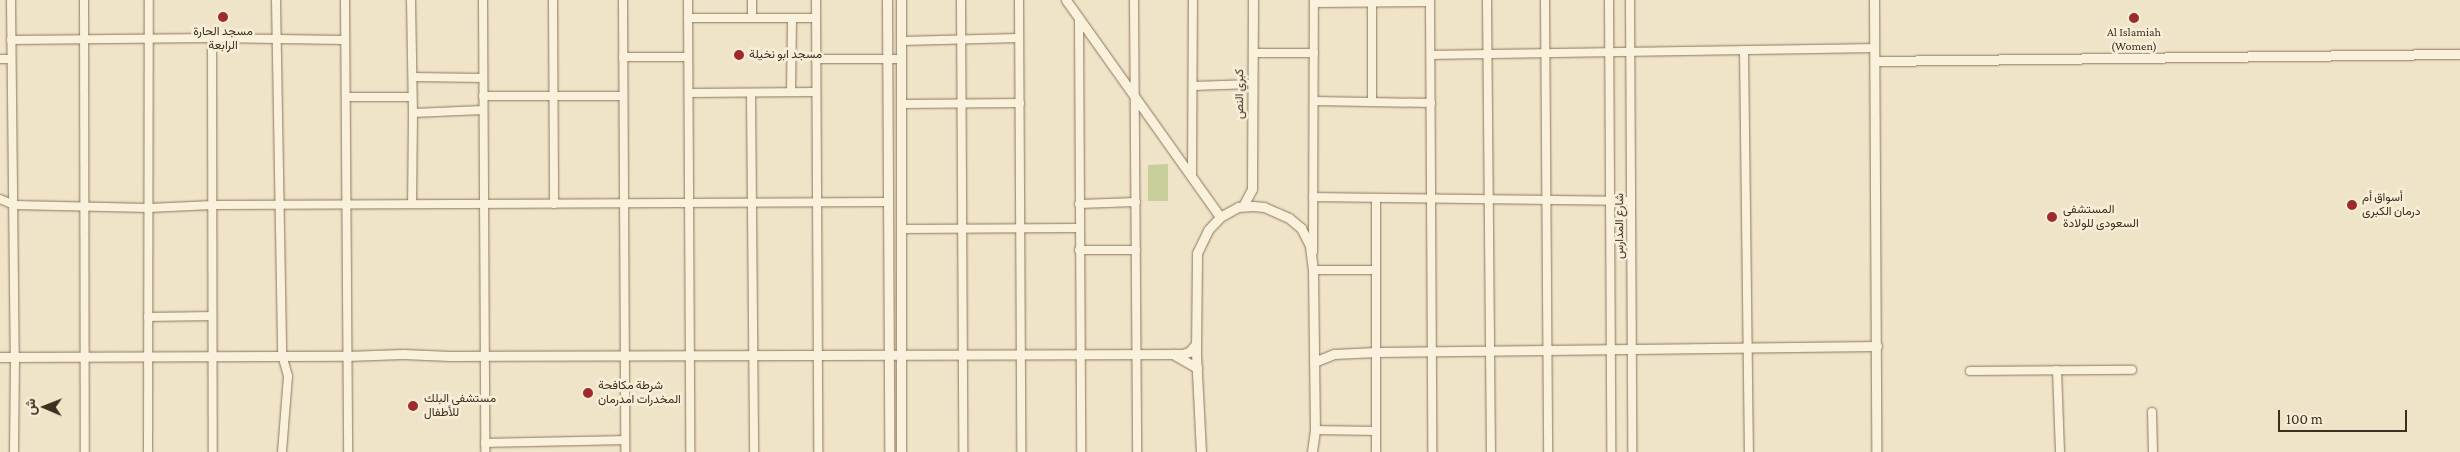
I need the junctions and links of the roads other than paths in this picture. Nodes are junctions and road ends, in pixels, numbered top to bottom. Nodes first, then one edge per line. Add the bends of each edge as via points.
1 (11, 0) edge
2 (84, 0) edge
3 (149, 0) edge
4 (276, 0) edge
5 (345, 0) edge
6 (412, 0) edge
7 (483, 0) edge
8 (553, 0) edge
9 (623, 0) edge
10 (688, 0) edge
11 (752, 0) edge
12 (816, 0) edge
13 (887, 0) edge
14 (901, 0) edge
15 (961, 0) edge
16 (1019, 0) edge
17 (1066, 0) edge
18 (1134, 0) edge
19 (1193, 0) edge
20 (1252, 0) edge
21 (1487, 0) edge
22 (1545, 0) edge
23 (1610, 0) edge
24 (1630, 0) edge
25 (1874, 0) edge
26 (1372, 1) edge
27 (1430, 1) edge
28 (1314, 2) edge
29 (688, 18) junction
30 (752, 18) junction
31 (792, 18) junction
32 (816, 18) junction
33 (1079, 19) junction
34 (212, 38) junction
35 (1020, 38) junction
36 (961, 39) junction
37 (11, 40) junction
38 (84, 40) junction
39 (149, 40) junction
40 (276, 40) junction
41 (345, 40) junction
42 (902, 41) junction
43 (1875, 48) junction
44 (1744, 50) junction
45 (1610, 52) junction
46 (1631, 52) junction
47 (1253, 53) junction
48 (1314, 53) junction
49 (1546, 53) junction
50 (1487, 54) junction
51 (2460, 54) edge
52 (1431, 55) junction
53 (624, 57) junction
54 (688, 57) junction
55 (0, 59) edge
56 (12, 59) junction
57 (816, 59) junction
58 (888, 59) junction
59 (902, 59) junction
60 (1875, 61) junction
61 (413, 77) junction
62 (483, 78) junction
63 (1253, 84) junction
64 (1193, 86) junction
65 (792, 92) junction
66 (816, 92) junction
67 (689, 93) junction
68 (751, 93) junction
69 (483, 96) junction
70 (554, 96) junction
71 (623, 96) junction
72 (1135, 96) junction
73 (347, 97) junction
74 (412, 97) junction
75 (1314, 101) junction
76 (1372, 102) junction
77 (1020, 103) junction
78 (1431, 103) junction
79 (902, 104) junction
80 (961, 104) junction
81 (483, 110) junction
82 (414, 113) junction
83 (1192, 177) junction
84 (1252, 189) junction
85 (1313, 197) junction
86 (1376, 198) junction
87 (1432, 198) junction
88 (1488, 199) junction
89 (0, 200) edge
90 (1546, 200) junction
91 (1610, 201) junction
92 (1631, 201) junction
93 (888, 202) junction
94 (1136, 202) junction
95 (485, 203) junction
96 (689, 203) junction
97 (818, 203) junction
98 (412, 204) junction
99 (554, 204) junction
100 (624, 204) junction
101 (752, 204) junction
102 (1078, 204) junction
103 (14, 205) junction
104 (213, 205) junction
105 (347, 205) junction
106 (84, 206) junction
107 (278, 206) junction
108 (1243, 206) junction
109 (1264, 207) junction
110 (149, 208) junction
111 (1220, 217) junction
112 (902, 228) junction
113 (962, 228) junction
114 (1021, 228) junction
115 (1078, 228) junction
116 (1079, 250) junction
117 (1136, 250) junction
118 (1313, 259) junction
119 (1313, 270) junction
120 (1376, 270) junction
121 (212, 316) junction
122 (148, 317) junction
123 (1314, 343) junction
124 (1196, 344) junction
125 (1876, 346) junction
126 (1610, 348) junction
127 (1631, 348) junction
128 (1748, 348) junction
129 (1546, 349) junction
130 (1432, 350) junction
131 (1491, 350) junction
132 (1376, 352) junction
133 (963, 354) junction
134 (1021, 354) junction
135 (1080, 354) junction
136 (1137, 354) junction
137 (1173, 354) junction
138 (1334, 354) junction
139 (282, 355) junction
140 (624, 355) junction
141 (689, 355) junction
142 (753, 355) junction
143 (819, 355) junction
144 (889, 355) junction
145 (902, 355) junction
146 (346, 356) junction
147 (486, 356) junction
148 (0, 357) edge
149 (15, 357) junction
150 (85, 357) junction
151 (148, 357) junction
152 (213, 357) junction
153 (1314, 362) junction
154 (1197, 368) junction
155 (2057, 370) junction
156 (2132, 370) dead end
157 (1970, 371) dead end
158 (2152, 412) dead end
159 (1315, 430) junction
160 (1376, 431) junction
161 (625, 440) junction
162 (485, 443) junction
163 (14, 452) edge
164 (85, 452) edge
165 (148, 452) edge
166 (213, 452) edge
167 (282, 452) edge
168 (348, 452) edge
169 (485, 452) edge
170 (625, 452) edge
171 (690, 452) edge
172 (754, 452) edge
173 (818, 452) edge
174 (889, 452) edge
175 (901, 452) edge
176 (963, 452) edge
177 (1021, 452) edge
178 (1081, 452) edge
179 (1137, 452) edge
180 (1200, 452) edge
181 (1312, 452) edge
182 (1376, 452) edge
183 (1432, 452) edge
184 (1491, 452) edge
185 (1548, 452) edge
186 (1611, 452) edge
187 (1632, 452) edge
188 (1749, 452) edge
189 (1876, 452) edge
190 (2060, 452) edge
191 (2152, 452) edge

1 - 37 street
2 - 38 street
3 - 39 street
4 - 40 street
5 - 41 street
6 - 61 street
7 - 62 street
8 - 70 street
9 - 53 street
10 - 29 street
11 - 30 street
12 - 32 street
13 - 58 street
14 - 42 street
15 - 36 street
16 - 35 street
17 - 33 street
18 - 72 street
19 - 64 street
20 - 47 street, كبري النص
21 - 50 street
22 - 49 street
23 - 45 street, شارع المدارس
24 - 46 street, شارع المدارس
25 - 43 street
26 - 27 street
26 - 28 street
26 - 76 street
27 - 52 street
28 - 48 street
29 - 30 street
29 - 54 street
30 - 31 street
31 - 32 street
31 - 65 street
32 - 57 street
33 - 72 street
33 - 102 street
34 - 39 street
34 - 40 street
34 - 104 street
35 - 36 street
35 - 77 street
36 - 42 street
36 - 80 street
37 - 38 street
37 - 56 street
38 - 39 street
38 - 106 street
39 - 110 street
40 - 41 street
40 - 107 street
41 - 73 street
42 - 59 street
43 - 44 street
43 - 60 street
44 - 46 street
44 - 128 street
45 - 46 street
45 - 49 street
45 - 91 street, شارع المدارس
46 - 92 street, شارع المدارس
47 - 48 street
47 - 63 street, كبري النص
48 - 75 street
49 - 50 street
49 - 90 street
50 - 52 street
50 - 88 street
51 - 60 street
52 - 78 street
53 - 54 street
53 - 71 street
54 - 67 street
55 - 56 street
56 - 103 street
57 - 58 street
57 - 66 street
58 - 59 street
58 - 93 street
59 - 79 street
60 - 125 street
61 - 62 street
61 - 74 street
62 - 69 street
63 - 64 street
63 - 84 street, كبري النص
64 - 83 street
65 - 66 street
65 - 68 street
66 - 97 street
67 - 68 street
67 - 96 street
68 - 101 street
69 - 70 street
69 - 81 street
70 - 71 street
70 - 99 street
71 - 100 street
72 - 83 street
72 - 94 street
73 - 74 street
73 - 105 street
74 - 82 street
75 - 76 street
75 - 85 street
76 - 78 street
77 - 80 street
77 - 114 street
78 - 87 street
79 - 80 street
79 - 112 street
80 - 113 street
81 - 82 street
81 - 95 street
82 - 98 street
83 - 111 street
84 - 108 street
84 - 109 street
85 - 86 street
85 - 118 street
86 - 87 street
86 - 120 street
87 - 88 street
87 - 130 street
88 - 90 street
88 - 131 street
89 - 103 street
90 - 91 street
90 - 129 street
91 - 92 street
91 - 126 street, شارع المدارس
92 - 127 street, شارع المدارس
93 - 97 street
93 - 144 street
94 - 102 street
94 - 117 street
95 - 98 street
95 - 99 street
95 - 147 street
96 - 100 street
96 - 101 street
96 - 141 street
97 - 101 street
97 - 143 street
98 - 105 street
99 - 100 street
100 - 140 street
101 - 142 street
102 - 115 street
103 - 106 street
103 - 149 street
104 - 107 street
104 - 110 street
104 - 121 street
105 - 107 street
105 - 146 street
106 - 110 street
106 - 150 street
107 - 139 street
108 - 109 street
108 - 111 street
109 - 118 street via 1289,218 1301,228 1308,239
110 - 122 street
111 - 124 street via 1208,230 1197,253
112 - 113 street
112 - 145 street
113 - 114 street
113 - 133 street
114 - 115 street
114 - 134 street
115 - 116 street
116 - 117 street
116 - 135 street
117 - 136 street
118 - 119 street
119 - 120 street
119 - 123 street
120 - 132 street
121 - 122 street
121 - 152 street
122 - 151 street
123 - 138 street
123 - 153 street
124 - 137 street via 1186,353
124 - 154 street
125 - 128 street
125 - 189 street
126 - 127 street
126 - 129 street
126 - 186 street, شارع المدارس
127 - 128 street
127 - 187 street, شارع المدارس
128 - 188 street
129 - 131 street
129 - 185 street
130 - 131 street
130 - 132 street
130 - 183 street
131 - 184 street
132 - 138 street
132 - 160 street
133 - 134 street
133 - 145 street
133 - 176 street
134 - 135 street
134 - 177 street
135 - 136 street
135 - 178 street
136 - 137 street
136 - 179 street
137 - 154 street
138 - 153 street
139 - 146 street
139 - 152 street
139 - 167 street via 288,376
140 - 141 street
140 - 147 street
140 - 161 street
141 - 142 street
141 - 171 street
142 - 143 street
142 - 172 street
143 - 144 street
143 - 173 street
144 - 145 street
144 - 174 street
145 - 175 street
146 - 147 street
146 - 168 street
147 - 162 street
148 - 149 street
149 - 150 street
149 - 163 street
150 - 151 street
150 - 164 street
151 - 152 street
151 - 165 street
152 - 166 street
153 - 159 street
154 - 180 street
155 - 156 street
155 - 157 street
155 - 190 street
158 - 191 street
159 - 160 street
159 - 181 street
160 - 182 street
161 - 162 street
161 - 170 street
162 - 169 street

